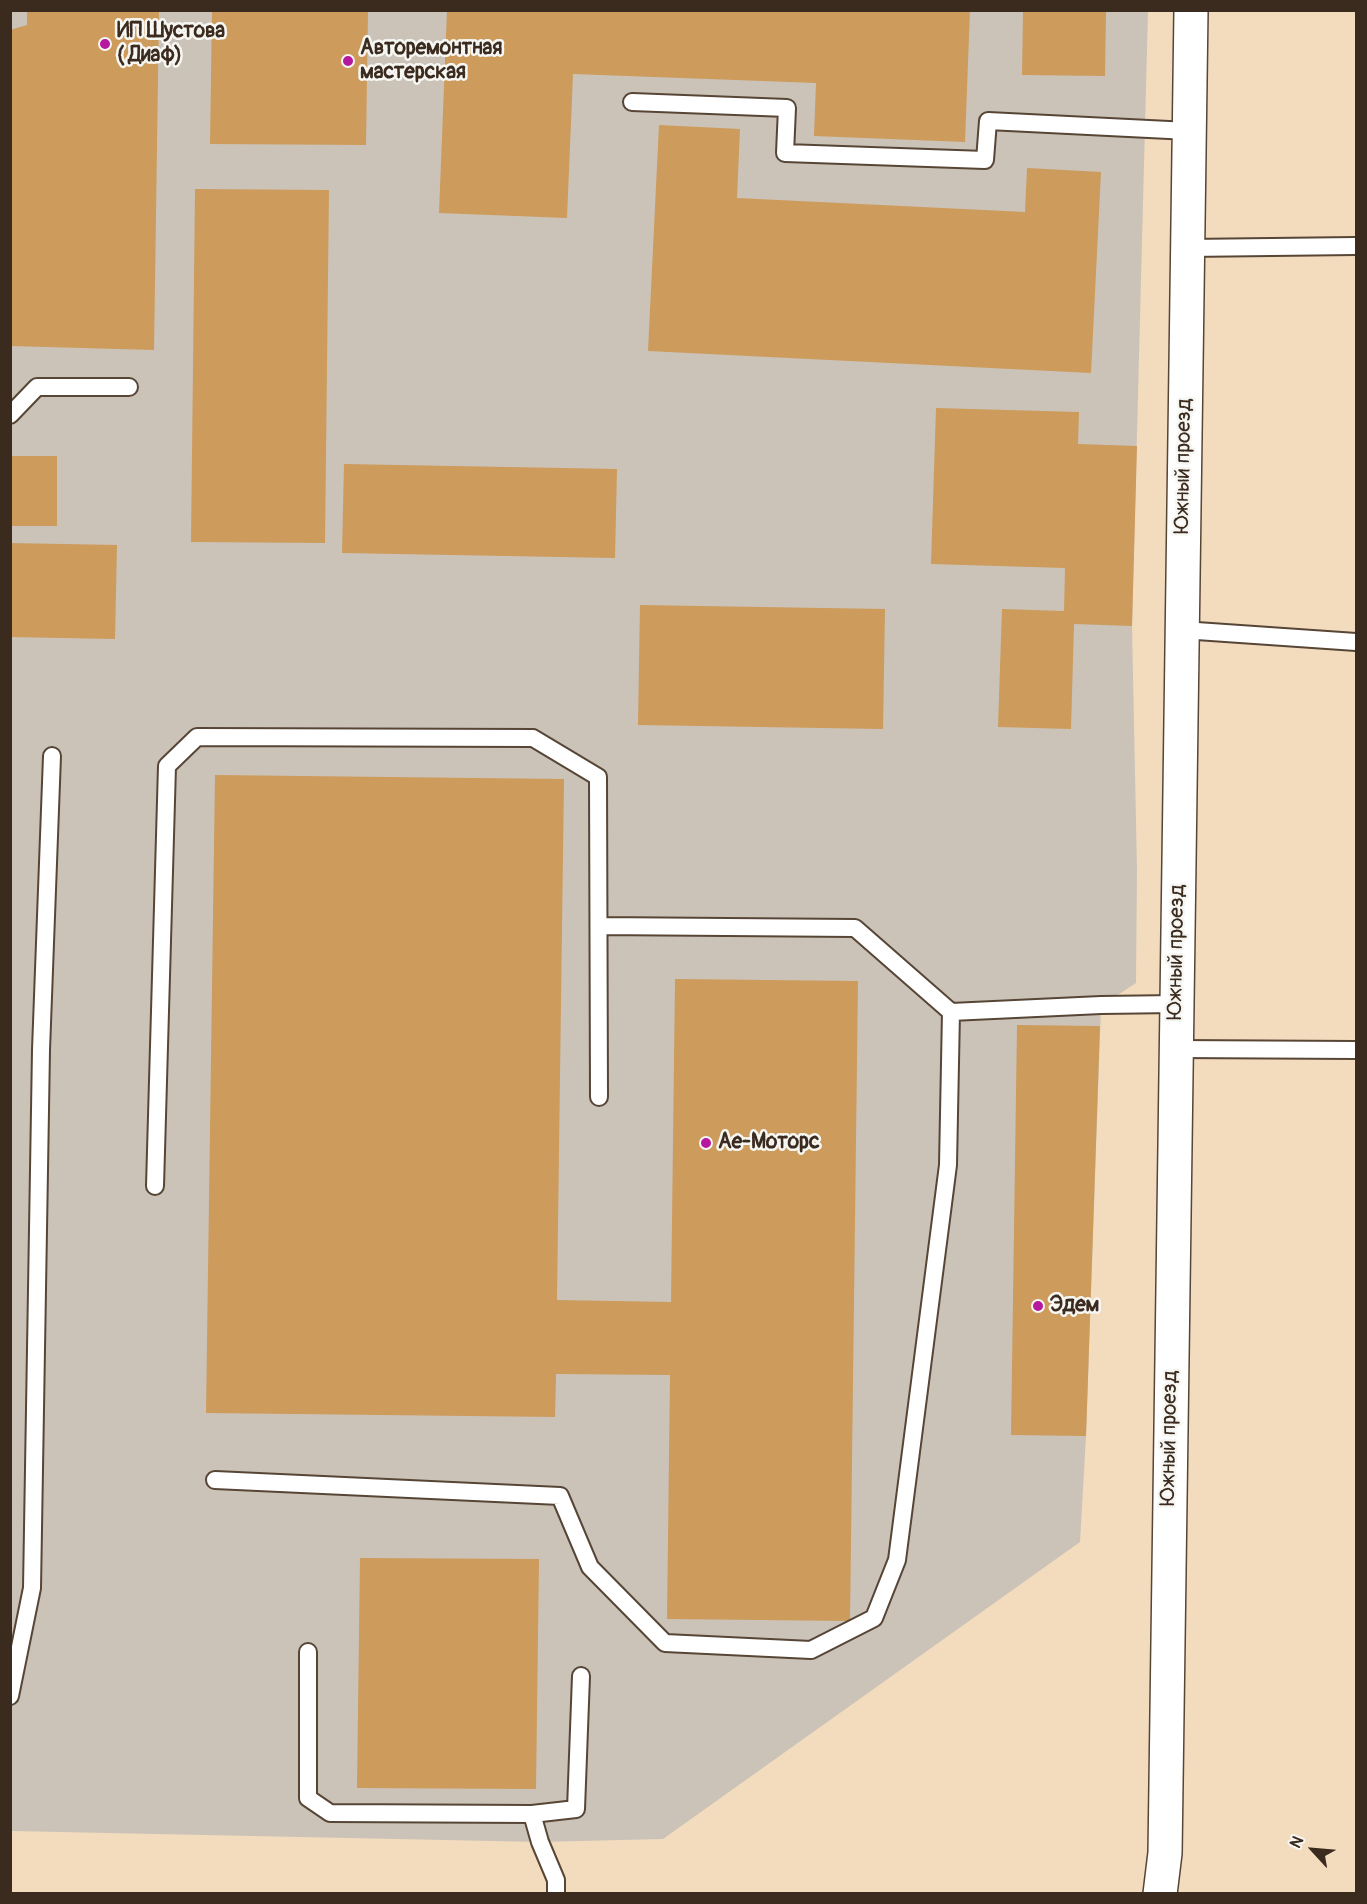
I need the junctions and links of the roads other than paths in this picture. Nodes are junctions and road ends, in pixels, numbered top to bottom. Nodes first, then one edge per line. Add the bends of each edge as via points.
1 (1191, 10) edge
2 (632, 102) dead end
3 (1189, 131) junction
4 (1356, 246) edge
5 (1187, 248) junction
6 (129, 387) dead end
7 (10, 415) edge
8 (1182, 630) junction
9 (1356, 642) edge
10 (52, 756) dead end
11 (599, 926) junction
12 (1176, 1004) junction
13 (951, 1012) junction
14 (1176, 1049) junction
15 (1356, 1050) edge
16 (599, 1097) dead end
17 (155, 1186) dead end
18 (215, 1480) dead end
19 (308, 1652) dead end
20 (581, 1676) dead end
21 (10, 1696) edge
22 (532, 1814) junction
23 (556, 1893) edge
24 (1161, 1893) edge

1 - 3 street, Южный проезд
2 - 3 lane via 787,108 785,153 985,160 988,121
3 - 5 street, Южный проезд
4 - 5 lane
5 - 8 street, Южный проезд
6 - 7 lane via 37,387
8 - 9 lane
8 - 12 street, Южный проезд
10 - 21 lane via 41,1062 32,1588
11 - 13 lane via 855,928
11 - 16 lane
11 - 17 lane via 597,777 532,738 197,737 167,766
12 - 13 lane
12 - 14 street, Южный проезд
13 - 18 lane via 948,1165 897,1560 874,1618 811,1650 665,1643 591,1567 560,1496
14 - 15 lane
14 - 24 street, Южный проезд via 1165,1854
19 - 22 lane via 308,1798 330,1813
20 - 22 lane via 576,1809
22 - 23 lane via 556,1880

